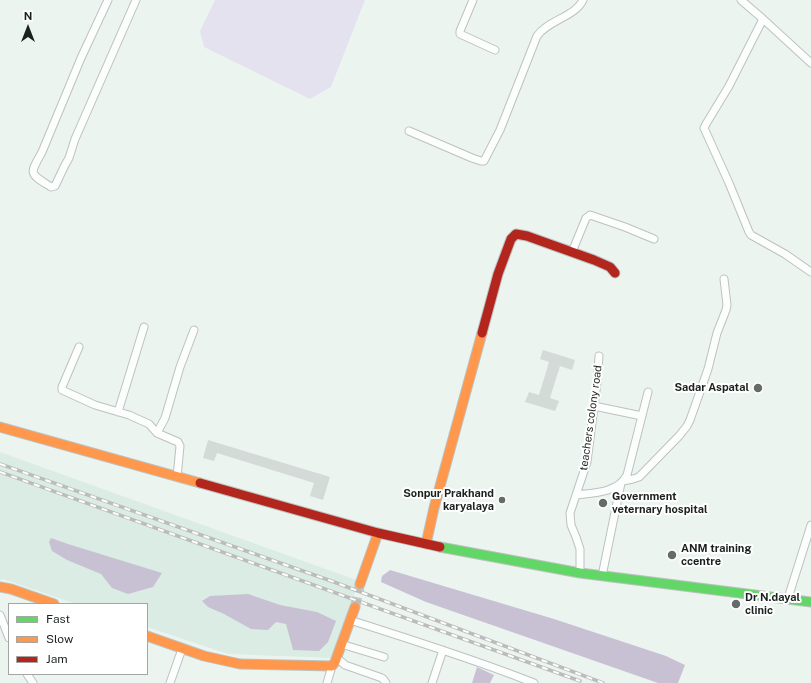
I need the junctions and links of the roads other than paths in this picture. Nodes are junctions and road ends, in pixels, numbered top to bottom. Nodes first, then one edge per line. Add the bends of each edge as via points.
1 (108, 0) edge
2 (136, 0) edge
3 (473, 0) edge
4 (583, 0) edge
5 (741, 0) edge
6 (763, 19) junction
7 (495, 50) dead end
8 (811, 63) edge
9 (410, 131) dead end
10 (654, 239) dead end
11 (572, 252) junction
12 (811, 272) edge
13 (615, 273) dead end
14 (724, 279) dead end
15 (144, 326) dead end
16 (194, 330) dead end
17 (79, 347) dead end
18 (599, 356) dead end
19 (648, 392) dead end
20 (594, 406) junction
21 (118, 412) junction
22 (642, 416) junction
23 (0, 427) edge
24 (157, 433) junction
25 (177, 477) junction
26 (622, 482) junction
27 (576, 495) junction
28 (811, 525) edge
29 (378, 533) junction
30 (426, 544) junction
31 (580, 573) junction
32 (602, 576) junction
33 (360, 584) tunnel mouth
34 (0, 587) edge
35 (788, 598) junction
36 (811, 602) edge
37 (51, 603) edge
38 (355, 607) tunnel mouth
39 (0, 615) edge
40 (350, 620) junction
41 (8, 635) edge
42 (148, 636) edge
43 (341, 644) junction
44 (182, 649) junction
45 (443, 650) junction
46 (384, 657) dead end
47 (334, 662) junction
48 (170, 683) edge
49 (327, 683) edge
50 (386, 683) edge
51 (432, 683) edge
52 (534, 683) edge

1 - 2 street via 34,166 36,178 51,187 56,186 69,158
3 - 7 street via 460,34
4 - 9 street via 578,7 544,28 537,36 500,130 484,161
5 - 6 street
6 - 8 street
6 - 12 street via 704,128 751,235
10 - 11 street via 590,215 586,218
11 - 13 main road via 610,267
11 - 30 main road via 519,234 511,239 498,274
14 - 26 street via 726,310 688,423 679,436 639,477
15 - 21 street
16 - 24 street via 165,418
17 - 21 street via 62,390 94,405
18 - 20 street, teachers colony road
19 - 22 street
20 - 22 street
20 - 27 street, teachers colony road via 585,472
21 - 24 street via 149,424
22 - 26 street via 627,475
23 - 25 main road
24 - 25 street via 176,440 179,444
25 - 29 main road
26 - 27 street via 611,489
26 - 32 street
27 - 31 street, teachers colony road via 570,514 571,525 580,549
28 - 35 street
29 - 30 main road
29 - 33 main road
30 - 31 main road
31 - 32 main road
32 - 35 main road
34 - 37 main road
35 - 36 main road
38 - 40 main road
39 - 41 street
40 - 43 main road
40 - 45 street
42 - 44 main road
43 - 46 street
43 - 47 main road
44 - 47 main road via 240,664 326,666
44 - 48 street
45 - 51 street
45 - 52 street
47 - 49 street
47 - 50 street via 382,678

